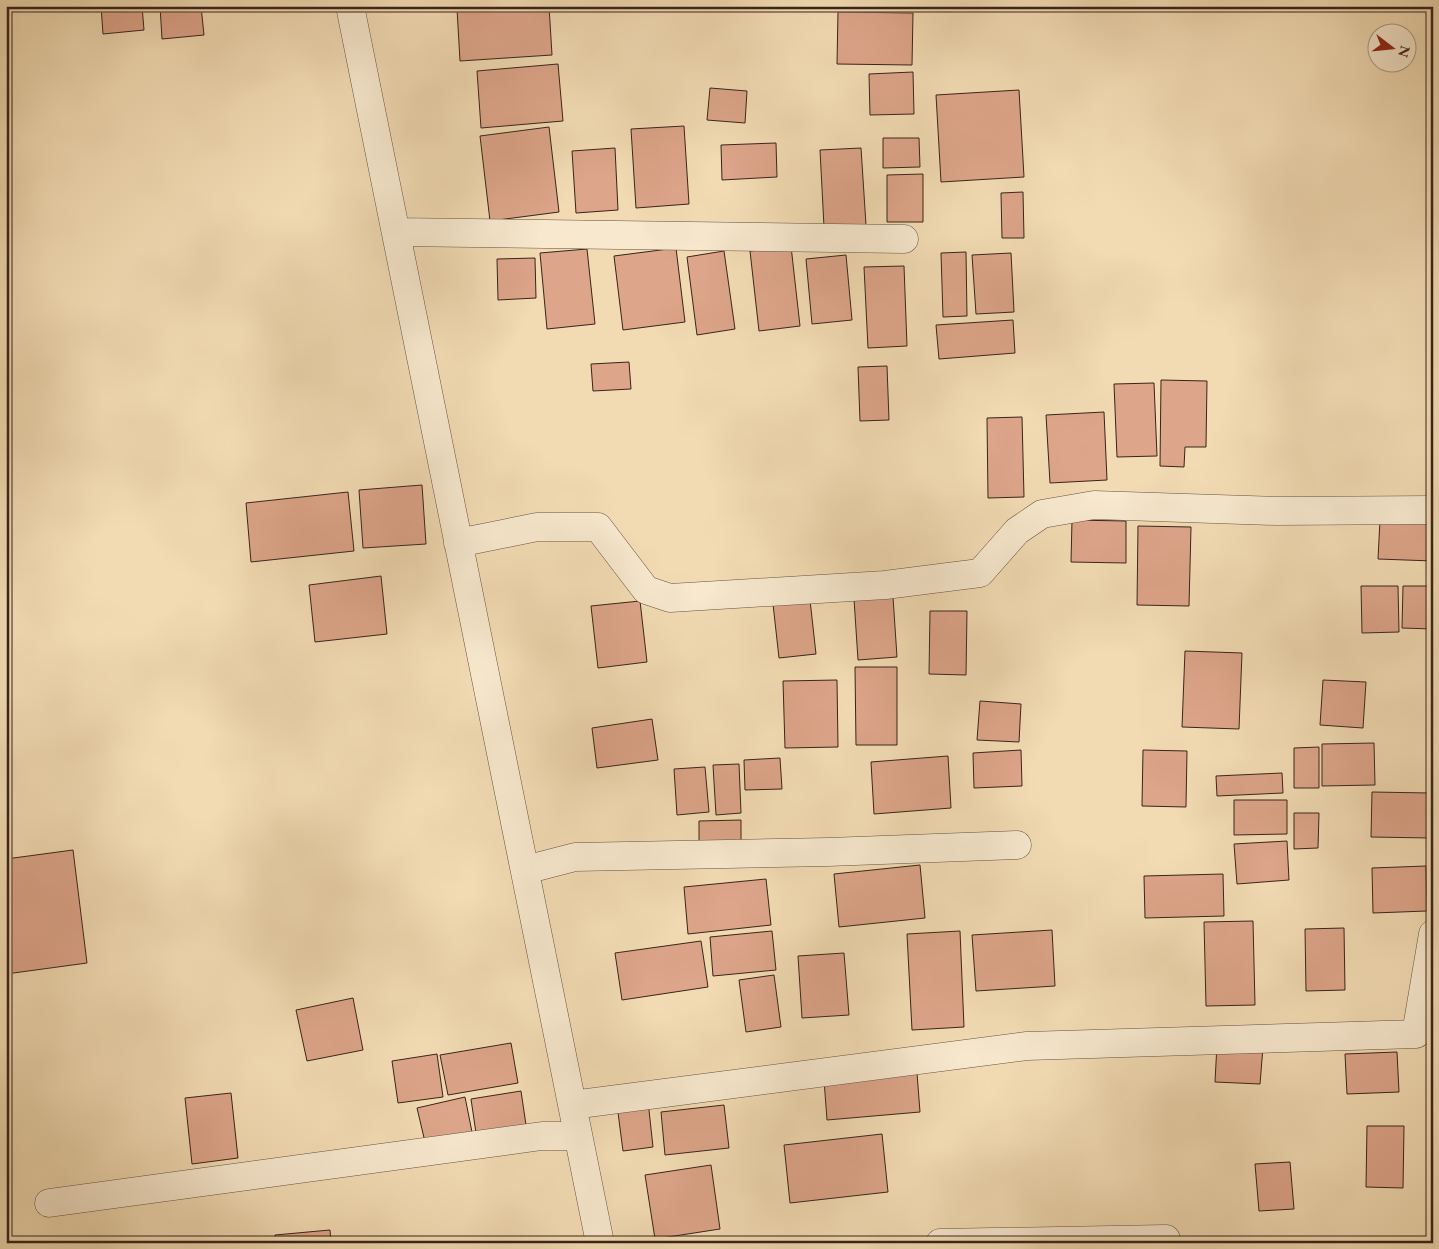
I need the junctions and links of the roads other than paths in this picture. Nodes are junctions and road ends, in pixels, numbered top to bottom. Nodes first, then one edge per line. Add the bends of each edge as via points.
1 (350, 6) edge
2 (396, 232) junction
3 (904, 239) dead end
4 (1433, 510) edge
5 (458, 543) junction
6 (1017, 844) dead end
7 (525, 870) junction
8 (1433, 934) edge
9 (572, 1105) junction
10 (578, 1136) junction
11 (49, 1203) dead end
12 (1166, 1239) dead end
13 (600, 1243) edge
14 (940, 1243) edge

1 - 2 street
2 - 3 street
2 - 5 street
4 - 5 street via 1276,512 1094,505 1042,514 1017,531 980,573 885,585 670,598 646,590 598,527 537,527
5 - 7 street
6 - 7 street via 576,857
7 - 9 street
8 - 9 street via 1416,1034 1027,1046
9 - 10 street
10 - 11 street via 542,1136
10 - 13 street
12 - 14 street

